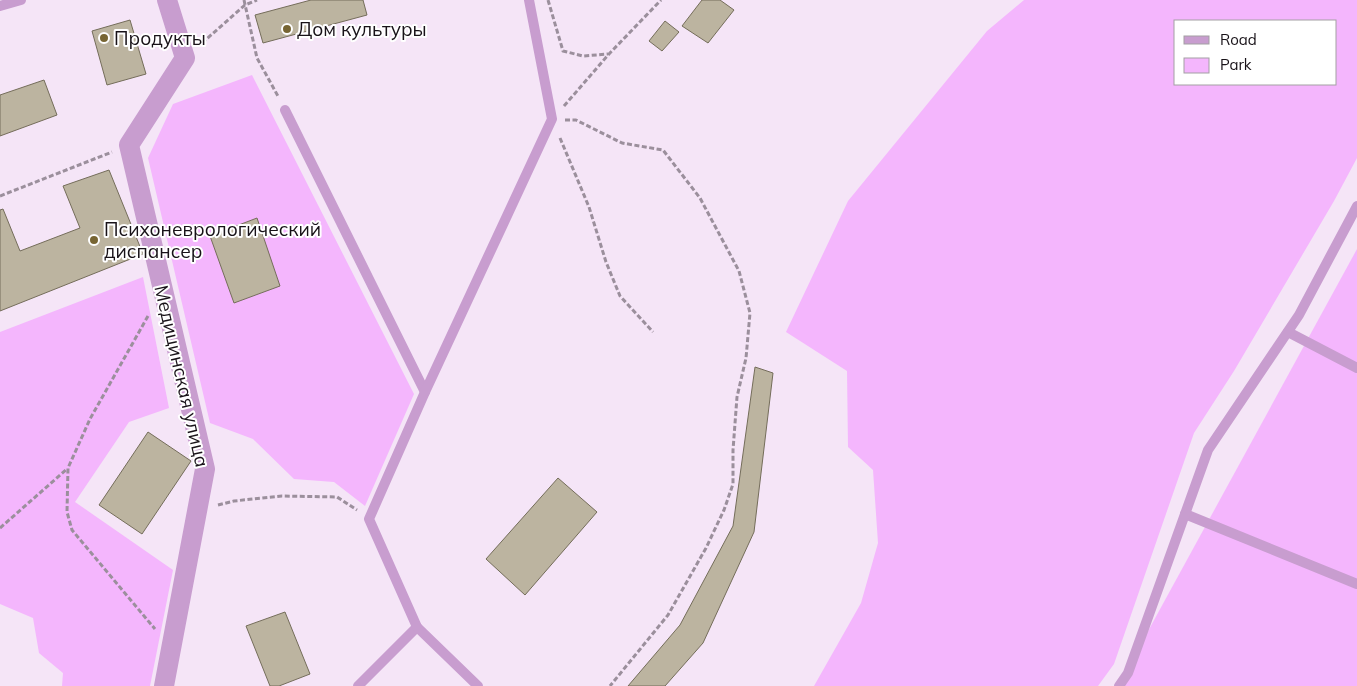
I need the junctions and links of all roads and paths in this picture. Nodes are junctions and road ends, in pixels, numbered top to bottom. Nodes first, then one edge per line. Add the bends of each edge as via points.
1 (21, 0) edge
2 (166, 0) edge
3 (244, 0) edge
4 (257, 0) edge
5 (529, 0) edge
6 (548, 0) edge
7 (661, 0) edge
8 (245, 5) junction
9 (0, 6) edge
10 (609, 54) junction
11 (184, 58) junction
12 (285, 110) joint
13 (552, 120) junction
14 (129, 145) junction
15 (0, 196) edge
16 (1357, 206) edge
17 (163, 289) junction
18 (653, 332) dead end
19 (1288, 332) junction
20 (1357, 368) edge
21 (425, 392) junction
22 (68, 468) junction
23 (198, 510) junction
24 (1186, 514) junction
25 (370, 519) junction
26 (0, 528) edge
27 (1357, 584) edge
28 (417, 627) junction
29 (171, 649) junction
30 (164, 684) edge
31 (358, 686) edge
32 (478, 686) edge
33 (610, 686) edge
34 (1119, 686) edge

1 - 9 lane
2 - 11 street
3 - 8 path
4 - 8 path
5 - 13 lane
6 - 10 path via 563,51 583,56
7 - 10 path
8 - 11 path
8 - 12 path via 257,58
10 - 13 path
11 - 14 street
12 - 21 lane
13 - 18 path via 589,207 620,296
13 - 21 lane
13 - 33 path via 576,120 622,143 663,150 700,198 739,271 750,313 746,358 737,397 733,484 724,510 668,615
14 - 15 path
14 - 17 street, Медицинская улица
16 - 19 lane
17 - 22 path via 90,419
17 - 23 street, Медицинская улица via 206,469
19 - 20 lane
19 - 24 lane via 1208,450
21 - 25 lane
22 - 26 path
22 - 29 path via 67,512 72,530
23 - 25 path via 234,501 282,496 337,497
23 - 29 street, Медицинская улица
24 - 27 lane
24 - 34 lane via 1128,674
25 - 28 lane
28 - 31 lane
28 - 32 lane
29 - 30 street, Медицинская улица

